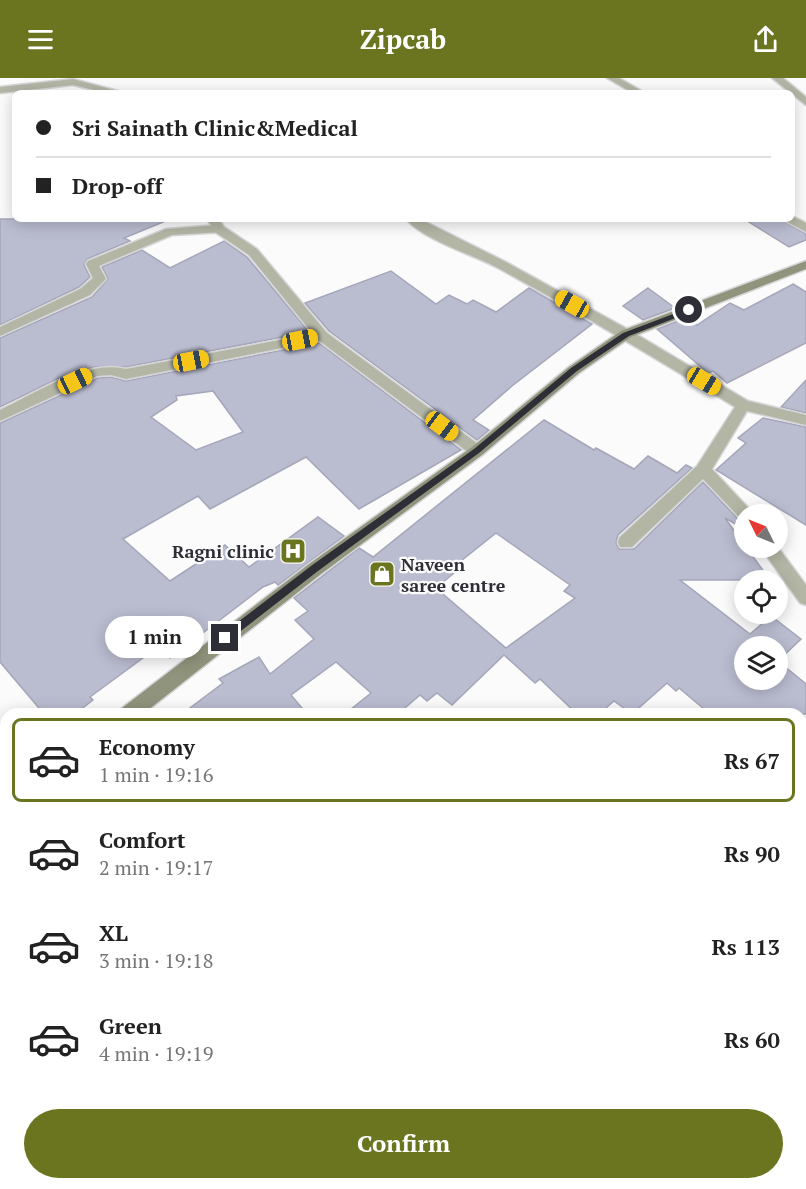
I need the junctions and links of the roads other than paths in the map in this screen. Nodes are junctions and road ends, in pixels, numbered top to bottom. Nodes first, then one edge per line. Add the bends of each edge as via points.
1 (612, 78) edge
2 (777, 78) edge
3 (0, 90) edge
4 (107, 90) edge
5 (634, 90) edge
6 (791, 90) edge
7 (416, 222) edge
8 (216, 224) edge
9 (806, 265) edge
10 (0, 332) edge
11 (626, 334) junction
12 (322, 336) junction
13 (743, 405) junction
14 (0, 416) edge
15 (806, 420) edge
16 (477, 451) junction
17 (703, 470) junction
18 (736, 504) edge
19 (626, 542) dead end
20 (776, 558) edge
21 (806, 598) edge
22 (137, 708) edge

1 - 5 street
2 - 6 street
3 - 4 street via 73,82
7 - 11 street
8 - 10 street via 170,232 92,264 100,279 85,292
8 - 12 street via 253,252
9 - 11 main road
11 - 13 street
11 - 16 main road via 574,370
12 - 14 street via 126,374 111,370 94,372
12 - 16 street
13 - 15 street
13 - 17 street
16 - 22 main road via 315,569
17 - 18 street
17 - 19 street
20 - 21 street

